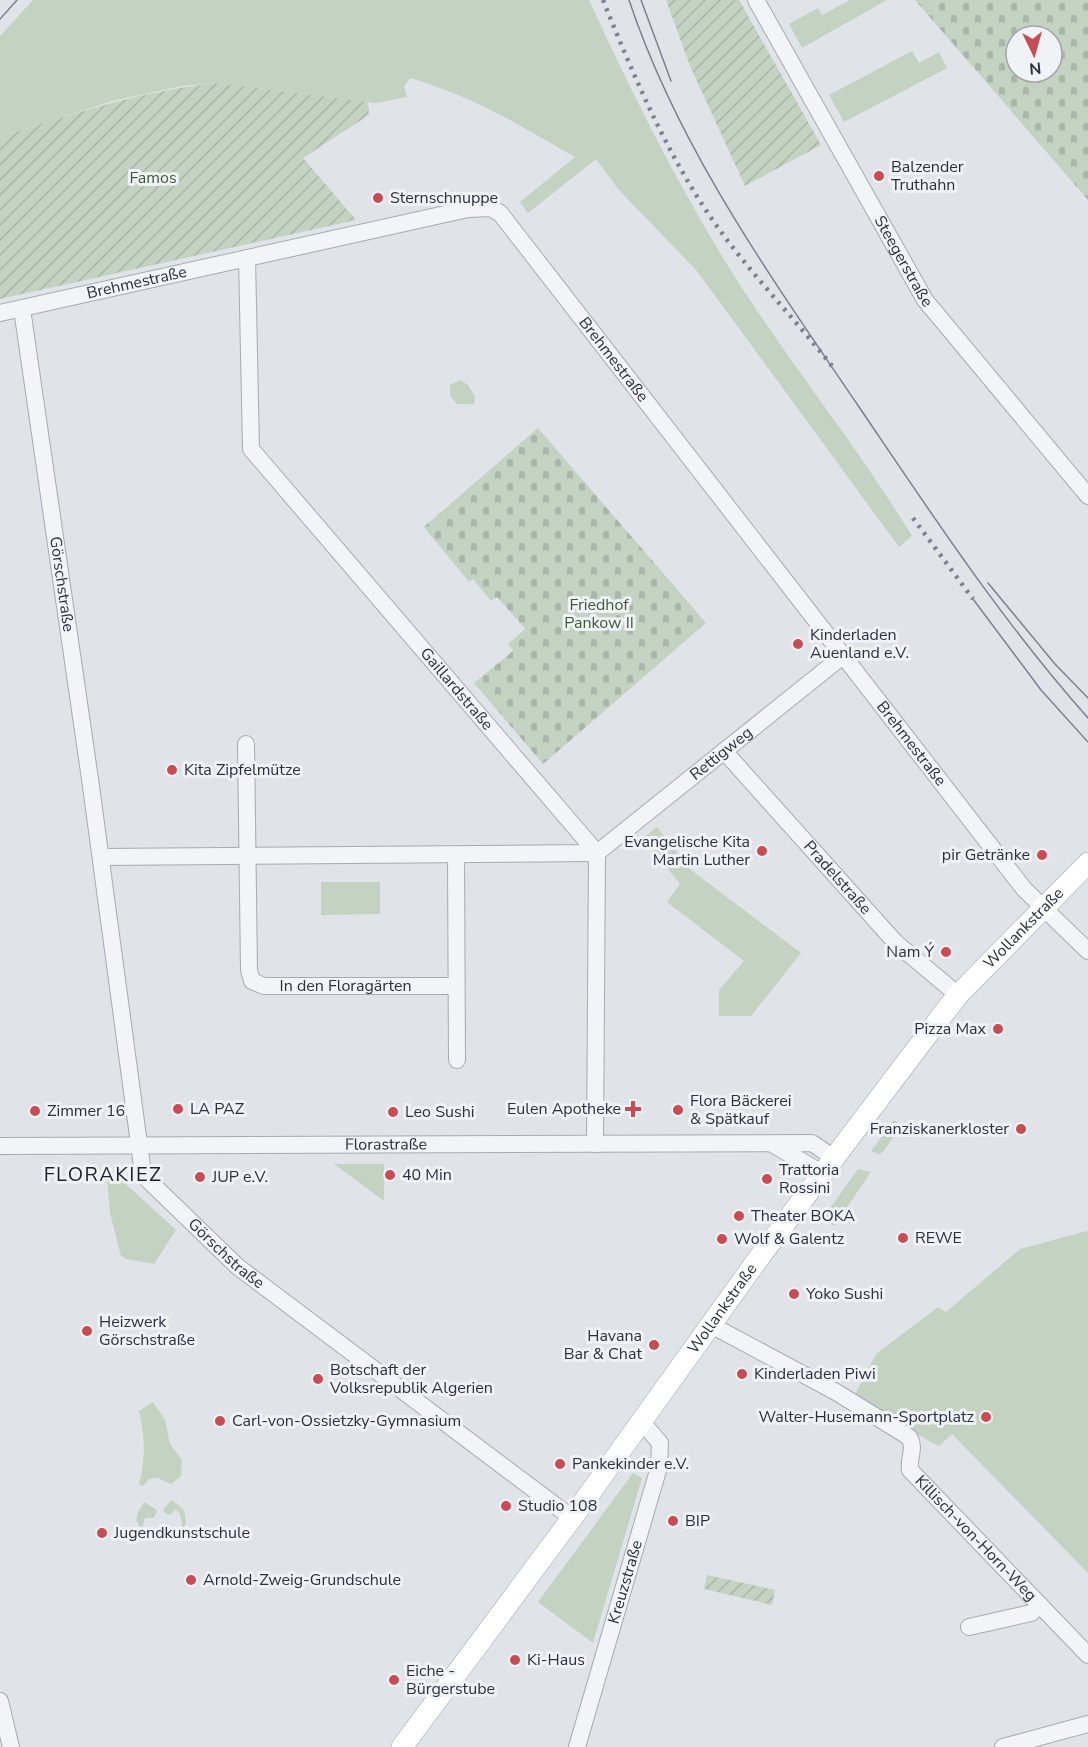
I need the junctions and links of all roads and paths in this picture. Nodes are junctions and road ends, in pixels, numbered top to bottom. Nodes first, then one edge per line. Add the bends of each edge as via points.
1 (756, 0) edge
2 (247, 258) junction
3 (22, 309) junction
4 (0, 314) edge
5 (1088, 496) edge
6 (844, 656) junction
7 (246, 744) dead end
8 (724, 751) junction
9 (597, 853) junction
10 (456, 855) junction
11 (249, 856) junction
12 (101, 857) junction
13 (1088, 863) edge
14 (1043, 909) junction
15 (1088, 951) edge
16 (456, 986) junction
17 (958, 995) junction
18 (457, 1060) dead end
19 (595, 1144) junction
20 (140, 1145) junction
21 (0, 1146) edge
22 (828, 1165) junction
23 (711, 1325) junction
24 (642, 1422) junction
25 (572, 1518) junction
26 (1040, 1605) junction
27 (969, 1628) dead end
28 (1088, 1654) edge
29 (0, 1701) edge
30 (1088, 1724) edge
31 (11, 1747) edge
32 (402, 1747) edge
33 (577, 1747) edge
34 (1003, 1747) edge

1 - 5 street, Steegerstraße via 925,300
2 - 3 street, Brehmestraße
2 - 6 street, Brehmestraße via 468,209 490,208 500,213
2 - 9 street, Gaillardstraße via 251,449
3 - 4 street, Brehmestraße
3 - 12 street, Görschstraße
6 - 8 street, Rettigweg
6 - 14 street, Brehmestraße
7 - 11 street, In den Floragärten
8 - 9 street, Rettigweg
8 - 17 street, Pradelstraße via 880,926
9 - 10 street
9 - 19 street
10 - 11 street
10 - 16 street
11 - 12 street
11 - 16 street, In den Floragärten via 252,981 264,986
12 - 20 street, Görschstraße
13 - 14 main road, Wollankstraße
14 - 15 street, Brehmestraße
14 - 17 main road, Wollankstraße
16 - 18 street
17 - 22 main road, Wollankstraße
19 - 20 street, Florastraße
19 - 22 street, Florastraße via 812,1143
20 - 21 street, Florastraße
20 - 25 street, Görschstraße via 148,1180 238,1267
22 - 23 main road, Wollankstraße
23 - 24 main road, Wollankstraße
23 - 26 street, Killisch-von-Horn-Weg via 836,1392 909,1437 913,1449 908,1462 910,1470
24 - 25 main road, Wollankstraße
24 - 33 street, Kreuzstraße via 660,1443 659,1467
25 - 32 main road, Wollankstraße
26 - 27 street, Killisch-von-Horn-Weg via 1031,1613
26 - 28 street, Killisch-von-Horn-Weg
29 - 31 street
30 - 34 street

